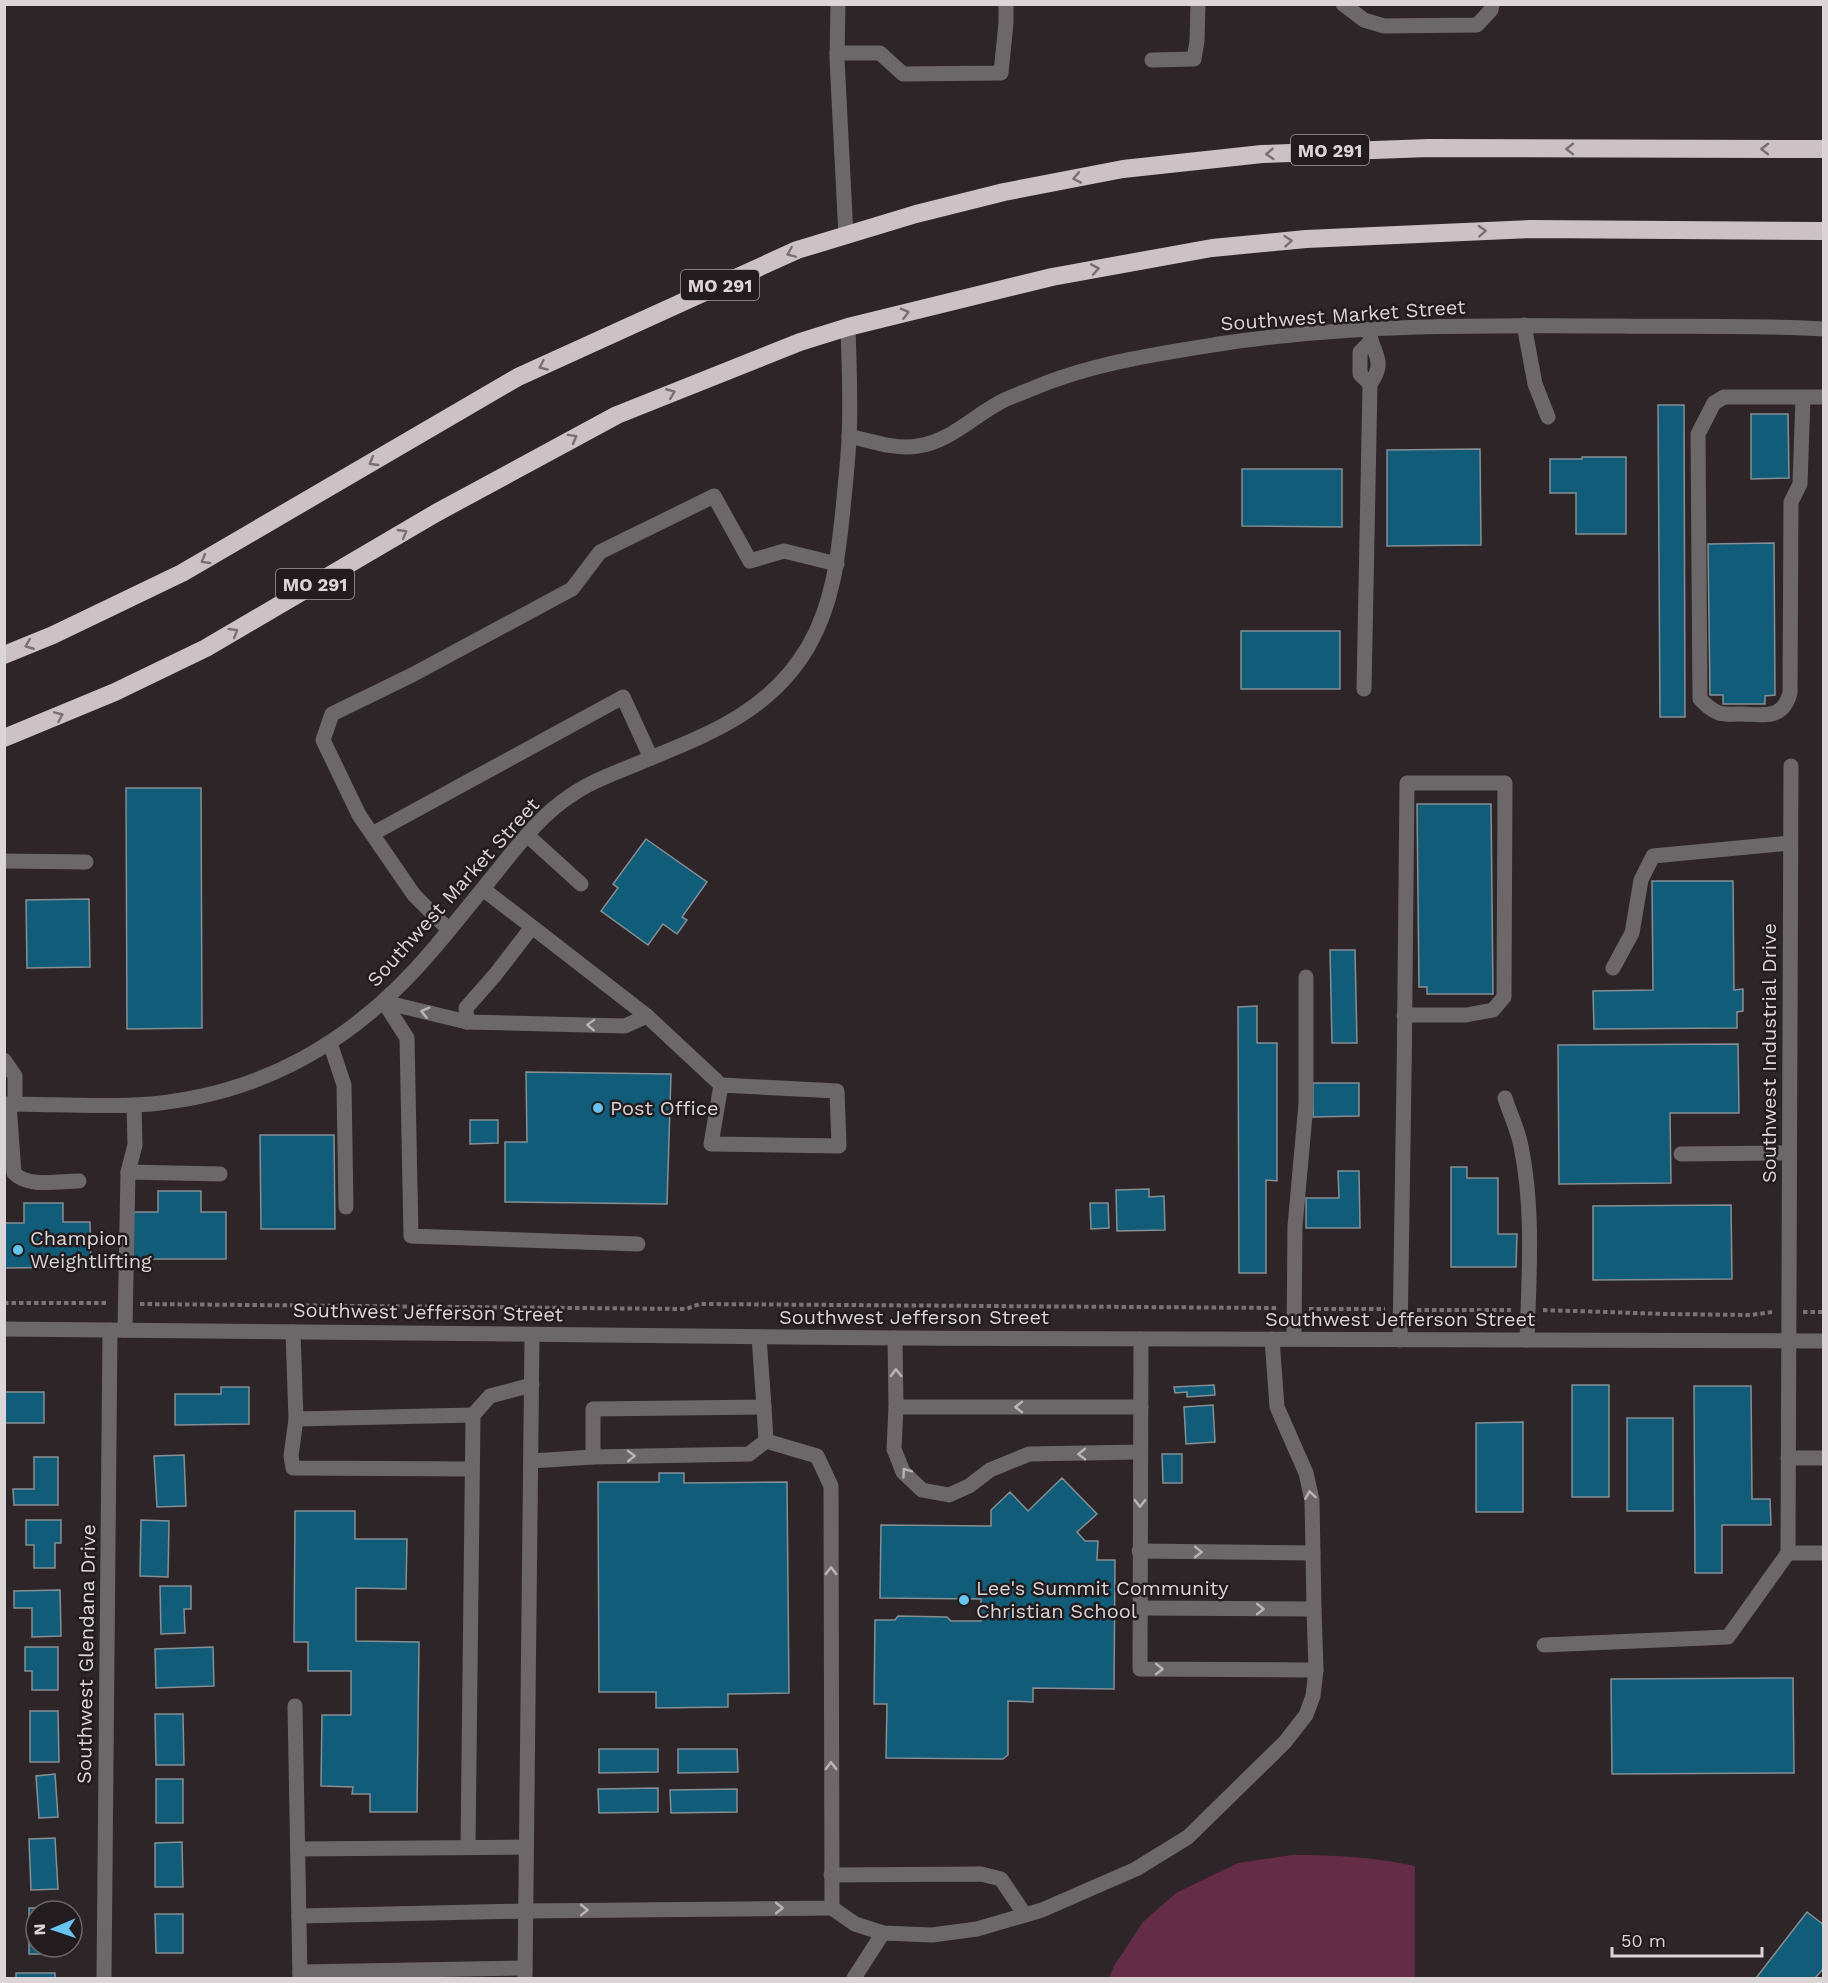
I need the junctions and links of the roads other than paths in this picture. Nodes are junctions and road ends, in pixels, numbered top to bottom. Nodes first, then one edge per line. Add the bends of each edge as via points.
1 (838, 4) edge
2 (1006, 4) edge
3 (1198, 4) edge
4 (1343, 4) edge
5 (1492, 4) edge
6 (837, 53) junction
7 (1152, 60) dead end
8 (1824, 149) edge
9 (1824, 231) edge
10 (846, 236) junction
11 (1524, 325) junction
12 (848, 327) junction
13 (1824, 329) edge
14 (1370, 336) junction
15 (1803, 397) junction
16 (1824, 397) edge
17 (1548, 417) dead end
18 (849, 436) junction
19 (837, 564) junction
20 (4, 656) edge
21 (1364, 689) dead end
22 (4, 738) edge
23 (651, 758) junction
24 (1791, 766) dead end
25 (372, 834) junction
26 (527, 836) junction
27 (1790, 843) junction
28 (4, 861) edge
29 (86, 862) dead end
30 (581, 884) dead end
31 (483, 889) junction
32 (532, 927) junction
33 (449, 930) junction
34 (1613, 969) dead end
35 (1305, 977) dead end
36 (384, 1002) junction
37 (1404, 1015) junction
38 (647, 1016) junction
39 (466, 1022) junction
40 (330, 1043) junction
41 (4, 1060) edge
42 (721, 1085) junction
43 (1505, 1098) dead end
44 (9, 1104) edge
45 (134, 1105) junction
46 (1789, 1153) junction
47 (1681, 1154) dead end
48 (128, 1172) junction
49 (220, 1174) dead end
50 (79, 1181) dead end
51 (346, 1207) dead end
52 (638, 1244) dead end
53 (4, 1329) edge
54 (118, 1330) junction
55 (293, 1332) junction
56 (532, 1335) junction
57 (759, 1337) junction
58 (895, 1338) junction
59 (1141, 1339) junction
60 (1272, 1339) junction
61 (1294, 1339) junction
62 (1400, 1340) junction
63 (1527, 1340) junction
64 (1789, 1341) junction
65 (1824, 1341) edge
66 (532, 1385) junction
67 (764, 1407) junction
68 (896, 1407) junction
69 (1141, 1407) junction
70 (473, 1415) junction
71 (296, 1419) junction
72 (766, 1441) junction
73 (1140, 1452) junction
74 (593, 1457) junction
75 (1788, 1458) junction
76 (1824, 1458) edge
77 (531, 1461) junction
78 (472, 1469) junction
79 (1139, 1551) junction
80 (1788, 1552) junction
81 (1824, 1552) edge
82 (1313, 1553) junction
83 (1139, 1608) junction
84 (1314, 1609) junction
85 (1544, 1645) dead end
86 (1316, 1670) junction
87 (295, 1706) dead end
88 (468, 1847) junction
89 (526, 1847) junction
90 (298, 1849) junction
91 (831, 1875) junction
92 (832, 1908) junction
93 (526, 1911) junction
94 (1025, 1915) junction
95 (299, 1916) junction
96 (883, 1933) junction
97 (525, 1973) edge
98 (300, 1975) edge
99 (104, 1978) edge
100 (854, 1978) edge

1 - 6 street
2 - 6 street via 1001,73 903,74 880,53
3 - 7 street via 1194,59
4 - 5 street via 1364,20 1384,26 1477,25
6 - 10 street
8 -> 10 highway, MO 291 via 1429,148 1262,154 1123,170 1004,192
12 -> 9 highway, MO 291 via 1052,277 1212,249 1306,239 1530,229
10 -> 20 highway, MO 291 via 797,250 518,377 182,573
11 - 13 street, Southwest Market Street
11 - 14 street, Southwest Market Street
11 - 17 street via 1535,384
12 - 18 street
22 -> 12 highway, MO 291 via 115,692 206,648 436,513 617,415 789,346
14 - 18 street, Southwest Market Street via 1283,336 1113,363 1032,388 941,439 920,446 901,447
14 - 21 street via 1360,352 1360,374 1370,384
15 - 15 street via 1724,397 1714,403 1698,434 1700,699 1721,714 1769,715 1787,704 1790,693 1791,502 1800,484
15 - 16 street
18 - 19 street, Southwest Market Street
19 - 23 street, Southwest Market Street via 822,622 789,673 740,718
19 - 25 street via 784,551 750,561 714,496 600,552 572,589 332,714 323,740
23 - 25 street via 622,697
23 - 26 street, Southwest Market Street via 594,781 568,797
24 - 27 street, Southwest Industrial Drive
25 - 33 street via 414,895
26 - 30 street
26 - 31 street, Southwest Market Street
27 - 34 street via 1653,856 1641,880 1632,933
27 - 46 street, Southwest Industrial Drive
28 - 29 street
31 - 32 street
31 - 33 street, Southwest Market Street
32 - 38 street
32 - 39 street via 466,1008
33 - 36 street, Southwest Market Street
35 - 61 street via 1306,1104 1294,1226
39 -> 36 street
36 - 40 street, Southwest Market Street
36 - 52 street via 407,1038 411,1236
37 - 37 street via 1407,783 1505,783 1504,997 1493,1010 1466,1015
37 - 62 street
38 -> 39 street via 625,1026
38 - 42 street
40 - 45 street, Southwest Market Street via 249,1083 214,1094
40 - 51 street via 344,1085
41 - 44 street via 15,1076
42 - 42 street via 837,1091 839,1146 711,1144
43 - 63 street via 1521,1143 1528,1187
44 - 45 street, Southwest Market Street
44 - 50 street via 14,1173 20,1179 36,1182
45 - 48 street, Southwest Glendana Drive via 135,1145
46 - 47 street
46 - 64 street, Southwest Industrial Drive
48 - 49 street
48 - 54 street, Southwest Glendana Drive via 125,1303
53 - 54 street, Southwest Jefferson Street
54 - 55 street, Southwest Jefferson Street
54 - 99 street, Southwest Glendana Drive
55 - 56 street, Southwest Jefferson Street
55 - 71 street
56 - 57 street, Southwest Jefferson Street
56 - 66 street
57 - 58 street, Southwest Jefferson Street
57 - 67 street
58 - 59 street, Southwest Jefferson Street
68 -> 58 street
59 - 60 street, Southwest Jefferson Street
59 - 69 street
60 - 61 street, Southwest Jefferson Street
82 -> 60 street via 1312,1500 1306,1473 1277,1407
61 - 62 street, Southwest Jefferson Street
62 - 63 street, Southwest Jefferson Street
63 - 64 street, Southwest Jefferson Street
64 - 65 street, Southwest Jefferson Street
64 - 75 street, Southwest Industrial Drive
66 - 70 street via 490,1396
66 - 77 street
67 - 72 street
67 - 74 street via 593,1409
69 -> 68 street
73 -> 68 street via 1029,1455 990,1470 949,1495 922,1490 903,1472 894,1449
69 - 73 street
70 - 71 street
70 - 78 street
71 - 78 street via 293,1468
74 -> 72 street via 749,1454
91 -> 72 street via 831,1486 817,1456
73 -> 79 street
74 - 77 street
75 - 76 street
75 - 80 street, Southwest Industrial Drive
77 - 89 street
78 - 88 street
79 -> 82 street
79 - 83 street
80 - 81 street
80 - 85 street via 1728,1638
82 - 84 street
83 -> 84 street
83 -> 86 street via 1140,1669
84 - 86 street
86 - 94 street via 1306,1715 1285,1742 1188,1837 1136,1869
87 - 90 street
88 - 89 street
88 - 90 street
89 - 93 street
90 - 95 street
91 - 92 street
91 - 94 street via 981,1874 1001,1879
93 -> 92 street
92 - 96 street via 855,1924
93 - 95 street
93 - 97 street
94 - 96 street via 977,1929 932,1935
95 - 98 street
96 - 100 street
97 - 98 street

